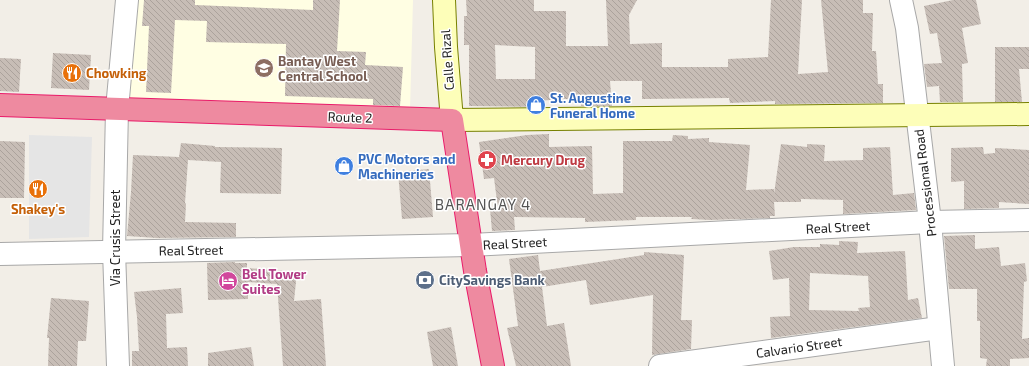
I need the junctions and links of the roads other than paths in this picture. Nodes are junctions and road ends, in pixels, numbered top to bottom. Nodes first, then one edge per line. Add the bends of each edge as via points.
1 (127, 0) edge
2 (444, 0) edge
3 (900, 0) edge
4 (0, 105) edge
5 (117, 109) junction
6 (1029, 114) edge
7 (917, 116) junction
8 (452, 120) junction
9 (1029, 220) edge
10 (930, 222) junction
11 (471, 245) junction
12 (114, 251) junction
13 (0, 254) edge
14 (939, 328) junction
15 (118, 366) edge
16 (493, 366) edge
17 (660, 366) edge
18 (944, 366) edge

1 - 5 street, Via Crusis Street
2 - 8 main road, Calle Rizal
3 - 7 street, Processional Road via 907,28
4 - 5 highway, Route 2
5 - 8 highway, Route 2
5 - 12 street, Via Crusis Street
6 - 7 main road
7 - 8 main road
7 - 10 street, Processional Road
8 - 11 highway
9 - 10 street, Real Street
10 - 11 street, Real Street
10 - 14 street, Processional Road
11 - 12 street, Real Street
11 - 16 highway
12 - 13 street, Real Street
12 - 15 street, Via Crusis Street
14 - 17 street, Calvario Street
14 - 18 street, Processional Road

